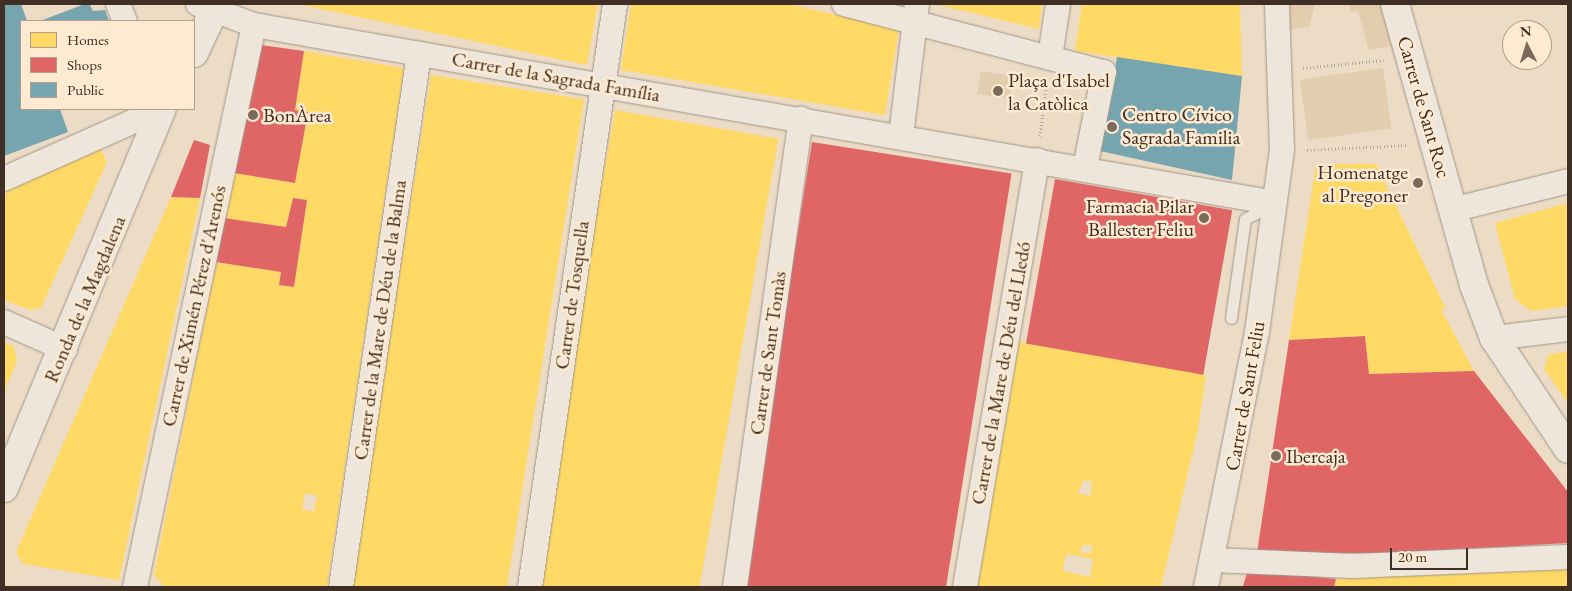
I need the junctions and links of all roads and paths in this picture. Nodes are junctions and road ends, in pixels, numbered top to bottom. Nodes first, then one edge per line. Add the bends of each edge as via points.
1 (118, 4) edge
2 (615, 4) edge
3 (844, 4) edge
4 (1058, 4) edge
5 (1277, 4) edge
6 (1394, 4) edge
7 (210, 6) edge
8 (918, 13) edge
9 (125, 20) edge
10 (254, 25) junction
11 (195, 51) edge
12 (419, 54) junction
13 (1410, 56) junction
14 (1050, 57) junction
15 (1281, 70) junction
16 (602, 85) junction
17 (160, 110) edge
18 (162, 110) edge
19 (801, 119) junction
20 (901, 136) junction
21 (1433, 138) junction
22 (1301, 150) dead end
23 (1037, 160) junction
24 (1085, 168) junction
25 (4, 179) edge
26 (1568, 181) edge
27 (1275, 203) junction
28 (1452, 210) junction
29 (1231, 318) dead end
30 (4, 322) edge
31 (1568, 329) edge
32 (1494, 338) junction
33 (65, 349) junction
34 (1568, 448) edge
35 (4, 488) edge
36 (1568, 557) edge
37 (1212, 560) junction
38 (135, 587) edge
39 (341, 587) edge
40 (530, 587) edge
41 (735, 587) edge
42 (965, 587) edge
43 (1206, 587) edge

1 - 9 street
2 - 16 street, Carrer de Tosquella
3 - 8 street
4 - 14 street
5 - 15 street
6 - 13 main road, Carrer de Sant Roc
7 - 10 street, Carrer de la Sagrada Família
7 - 11 main road
8 - 14 street
8 - 20 street
10 - 12 street, Carrer de la Sagrada Família
10 - 38 street, Carrer de Ximén Pérez d'Arenós
12 - 16 street, Carrer de la Sagrada Família
12 - 39 street, Carrer de la Mare de Déu de la Balma
13 - 15 path
13 - 21 main road, Carrer de Sant Roc
14 - 23 path
14 - 24 street via 1104,72
15 - 27 street via 1282,150
16 - 19 street, Carrer de la Sagrada Família
16 - 40 street, Carrer de Tosquella
17 - 25 street
18 - 33 main road, Ronda de la Magdalena
19 - 20 street, Carrer de la Sagrada Família
19 - 41 street, Carrer de Sant Tomàs
20 - 23 street
21 - 22 path via 1392,149
21 - 28 main road, Carrer de Sant Roc
23 - 24 street
23 - 42 street, Carrer de la Mare de Déu del Lledó
24 - 27 street
26 - 28 street
27 - 29 lane via 1245,220
27 - 37 street, Carrer de Sant Feliu via 1258,332
28 - 32 main road, Carrer de Sant Roc
30 - 33 street
31 - 32 street
32 - 34 main road, Carrer de Sant Roc
33 - 35 main road, Ronda de la Magdalena
36 - 37 street via 1353,566
37 - 43 street, Carrer de Sant Feliu

